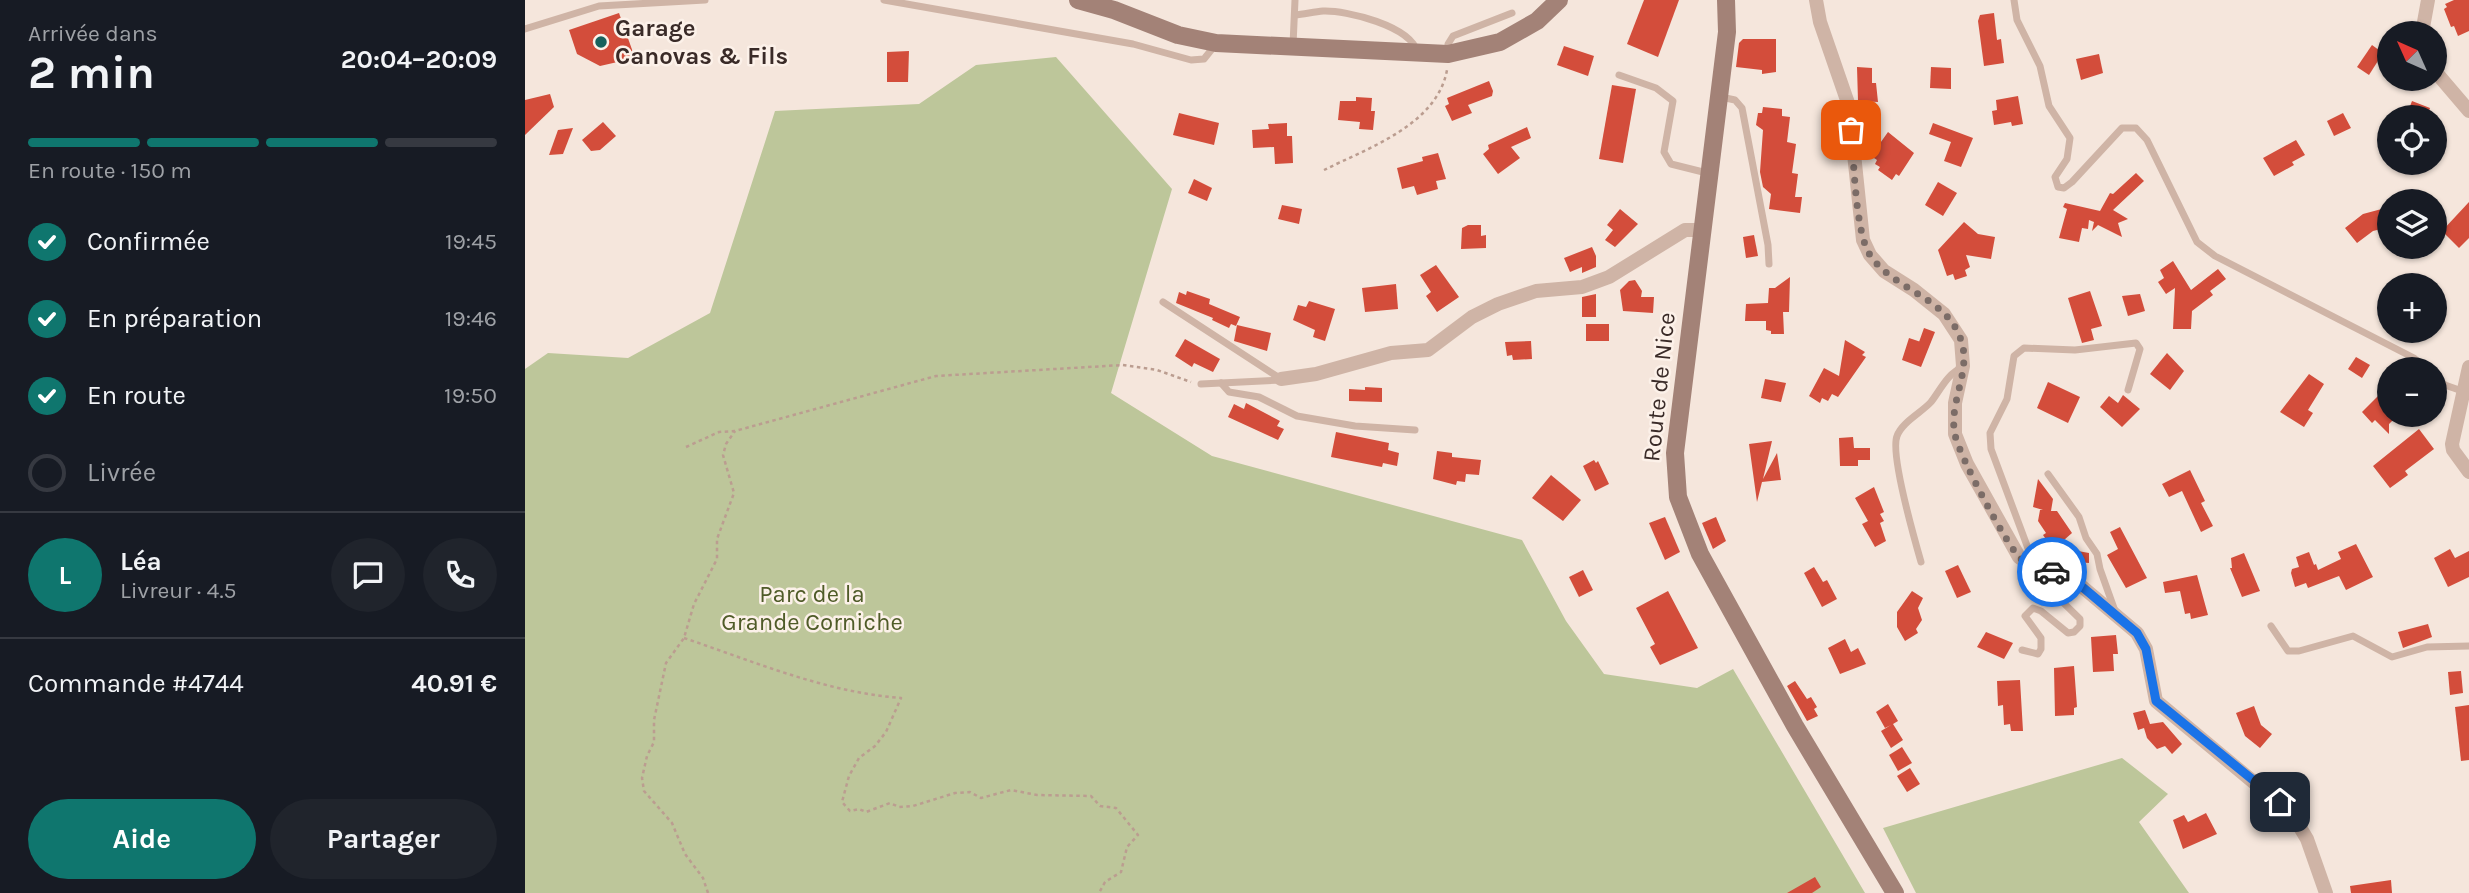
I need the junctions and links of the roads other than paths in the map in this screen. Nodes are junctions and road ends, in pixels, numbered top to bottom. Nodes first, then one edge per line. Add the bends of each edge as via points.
1 (705, 0) edge
2 (884, 0) edge
3 (1079, 0) edge
4 (1295, 0) edge
5 (1559, 0) edge
6 (1726, 0) edge
7 (1816, 0) edge
8 (2014, 0) edge
9 (2428, 0) edge
10 (1109, 5) edge
11 (1512, 13) dead end
12 (1295, 15) junction
13 (2424, 21) edge
14 (525, 29) edge
15 (1216, 43) junction
16 (1293, 48) junction
17 (1417, 54) junction
18 (1448, 54) junction
19 (1619, 75) dead end
20 (2447, 85) edge
21 (1717, 97) junction
22 (2469, 111) edge
23 (1707, 173) junction
24 (1701, 230) junction
25 (1769, 264) dead end
26 (1164, 302) dead end
27 (2412, 357) edge
28 (1963, 366) junction
29 (2469, 367) edge
30 (1281, 379) junction
31 (1221, 383) junction
32 (1201, 384) road end
33 (2447, 386) edge
34 (2128, 390) dead end
35 (2462, 391) junction
36 (1415, 430) dead end
37 (2469, 472) edge
38 (2047, 474) dead end
39 (1921, 562) dead end
40 (2033, 566) junction
41 (2116, 615) junction
42 (2271, 626) dead end
43 (2469, 646) edge
44 (2022, 650) dead end
45 (1895, 893) edge
46 (2326, 893) edge

1 - 14 lane via 599,6
2 - 15 lane via 1133,44 1191,60 1204,59
3 - 10 main road
4 - 12 lane
5 - 18 main road via 1537,21 1500,42
6 - 21 main road, Route de Nice via 1727,32
7 - 28 street via 1849,106 1863,240 1884,271 1944,314 1961,340
8 - 27 lane via 2017,20 2040,66 2049,106 2070,138 2067,159 2055,177 2058,187 2072,182 2122,128 2136,128 2147,139 2197,242 2215,256
9 - 13 street
10 - 15 main road via 1178,35
11 - 18 lane via 1453,36
12 - 16 lane
12 - 17 lane via 1325,11 1374,20 1407,36
15 - 16 main road
16 - 17 main road
17 - 18 main road
19 - 23 lane via 1656,88 1673,101 1664,152 1671,164
20 - 22 street
21 - 23 main road, Route de Nice
21 - 25 lane via 1735,100 1742,108
23 - 24 main road, Route de Nice
24 - 30 street via 1685,230 1609,277 1582,287 1536,292 1498,304 1428,350
24 - 45 main road, Route de Nice via 1675,453 1674,475 1684,520 1795,726
26 - 30 lane
28 - 39 lane via 1953,371 1930,403 1897,434 1895,443
28 - 40 street via 1955,404 1955,434 2006,537 2019,557
29 - 35 street
30 - 31 lane
31 - 32 lane
31 - 36 lane via 1229,392 1259,397 1297,416
33 - 35 lane
34 - 40 lane via 2140,349 2136,344 2075,350 2024,348 2014,356 2007,399 1990,433 1991,449
35 - 37 street via 2452,444
38 - 41 lane via 2079,517 2097,554
40 - 41 street via 2080,585
40 - 44 lane via 2039,579 2080,619 2080,626 2068,633 2033,608 2025,616 2041,638 2041,649 2038,654
41 - 46 street via 2137,633 2146,649 2156,701 2280,802 2299,823
42 - 43 lane via 2288,651 2353,636 2392,657 2427,647

